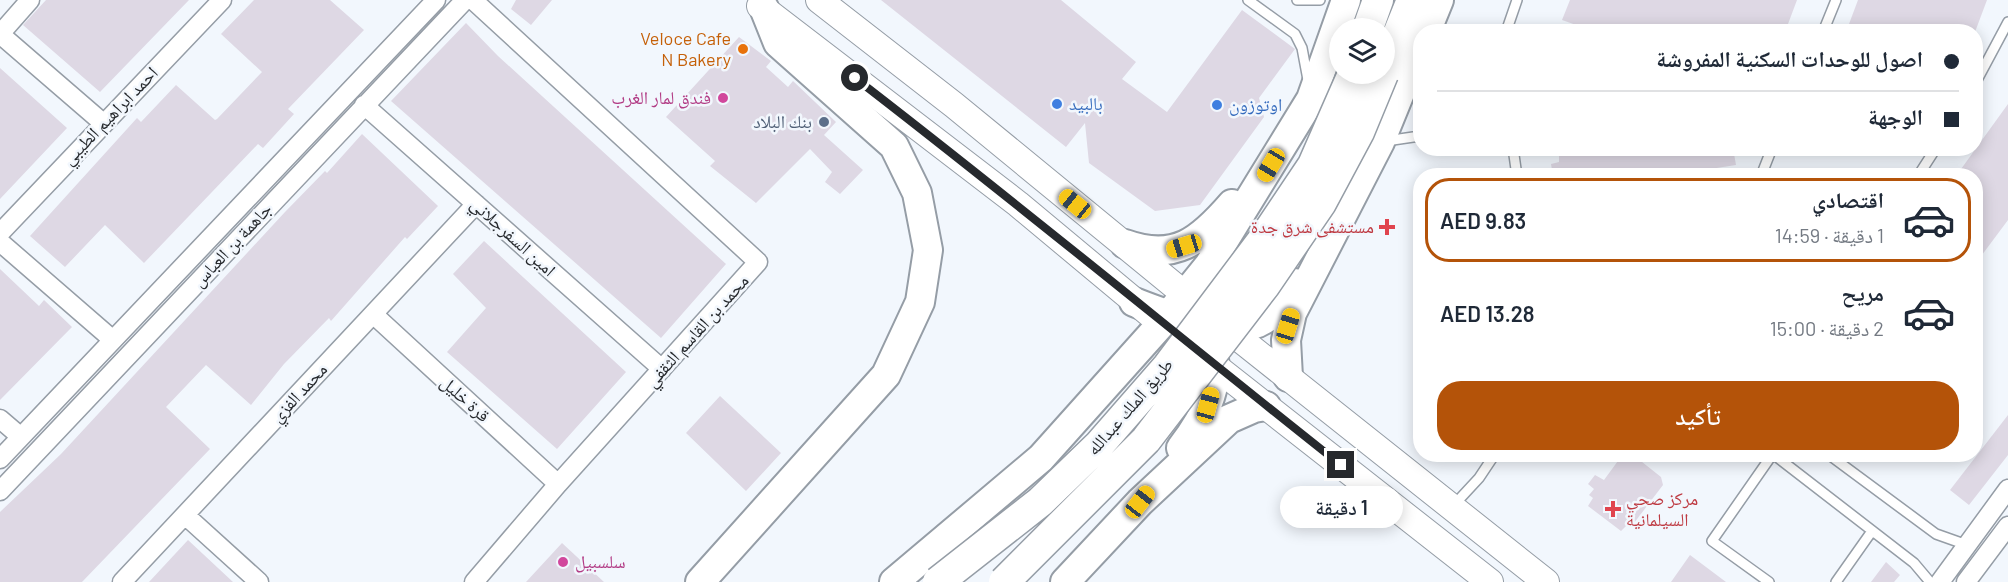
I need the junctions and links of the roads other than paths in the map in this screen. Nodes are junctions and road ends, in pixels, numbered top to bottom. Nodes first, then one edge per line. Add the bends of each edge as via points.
1 (30, 0) edge
2 (222, 0) edge
3 (436, 0) edge
4 (465, 0) edge
5 (473, 0) edge
6 (819, 0) edge
7 (1248, 0) edge
8 (1297, 0) edge
9 (1320, 0) edge
10 (1346, 0) edge
11 (1378, 0) edge
12 (1412, 0) edge
13 (1439, 0) edge
14 (1517, 0) edge
15 (1836, 0) edge
16 (758, 4) edge
17 (1372, 18) edge
18 (2008, 22) edge
19 (1429, 24) edge
20 (1509, 24) edge
21 (1826, 24) edge
22 (0, 34) edge
23 (1395, 43) edge
24 (1413, 61) edge
25 (1983, 69) edge
26 (1349, 84) edge
27 (1379, 84) edge
28 (1311, 99) junction
29 (364, 105) junction
30 (103, 123) junction
31 (1413, 137) edge
32 (1380, 141) junction
33 (1281, 149) junction
34 (476, 204) junction
35 (1339, 222) junction
36 (0, 233) edge
37 (0, 242) edge
38 (1125, 244) junction
39 (1134, 302) joint
40 (1172, 310) junction
41 (373, 314) junction
42 (1213, 325) junction
43 (113, 340) junction
44 (1214, 365) junction
45 (662, 369) junction
46 (1288, 377) junction
47 (1266, 406) junction
48 (0, 419) edge
49 (1075, 423) junction
50 (21, 437) junction
51 (1, 457) edge
52 (1490, 462) edge
53 (1767, 462) edge
54 (1781, 462) edge
55 (1838, 462) edge
56 (558, 484) junction
57 (2008, 489) edge
58 (0, 491) edge
59 (1140, 502) junction
60 (1452, 507) junction
61 (185, 515) junction
62 (2008, 526) edge
63 (1872, 531) junction
64 (1967, 545) junction
65 (122, 582) edge
66 (259, 582) edge
67 (474, 582) edge
68 (700, 582) edge
69 (894, 582) edge
70 (938, 582) edge
71 (1004, 582) edge
72 (1065, 582) edge
73 (1490, 582) edge
74 (1546, 582) edge
75 (1768, 582) edge
76 (1836, 582) edge
77 (1930, 582) edge
78 (1940, 582) edge
79 (1966, 582) edge

1 - 22 street
2 - 30 street, احمد ابراهيم الطيبي
3 - 43 street, جاهمة بن العباس
4 - 29 street, جاهمة بن العباس
5 - 45 street, محمد بن القاسم الثقفي via 758,262
6 - 38 main road
7 - 28 lane via 1295,34 1302,48
8 - 9 lane
10 - 28 main road
11 - 17 highway
12 - 23 highway
13 - 19 main road
14 - 20 lane
15 - 21 lane
16 - 39 main road via 1018,204
16 - 68 main road via 778,43 894,146 917,193 928,250 920,302 886,375
18 - 25 lane
22 - 30 street
24 - 32 main road
26 - 70 highway, طريق الملك عبدالله, bridge via 1313,165 1262,241 1168,366 1099,445 1040,502
27 - 71 highway, bridge via 1359,132 1321,203 1265,285 1146,440
28 - 33 main road
29 - 34 street, امين السفرجلاني
29 - 58 street, جاهمة بن العباس
30 - 36 street, احمد ابراهيم الطيبي
31 - 32 lane
32 - 35 main road
33 - 35 main road via 1275,181 1246,226 1245,241 1251,255 1270,267 1291,265
33 - 38 main road via 1209,231 1193,242 1160,251
33 - 40 main road via 1209,265
34 - 41 street, محمد الفزي
34 - 45 street, امين السفرجلاني
35 - 42 main road via 1273,312 1245,328
35 - 46 main road via 1292,313 1286,340
37 - 43 street
38 - 40 main road
39 - 40 main road
40 - 42 main road
40 - 44 main road
40 - 49 main road
41 - 56 street, قرة خليل
41 - 61 street, محمد الفزي
42 - 44 main road via 1210,342
42 - 46 main road
43 - 50 street, جاهمة بن العباس
44 - 47 main road
44 - 59 main road via 1212,392 1203,417
45 - 56 street, محمد بن القاسم الثقفي
46 - 60 main road
47 - 59 main road via 1229,419
47 - 73 main road
48 - 50 street
49 - 59 main road via 1125,390 1142,388 1164,399 1173,414 1174,432 1152,470
49 - 69 main road via 1007,488
50 - 51 street, جاهمة بن العباس
52 - 60 lane
53 - 75 lane via 1712,541
54 - 63 lane
55 - 64 lane via 1936,534
56 - 67 street, محمد بن القاسم الثقفي
57 - 64 street
59 - 72 main road
60 - 74 main road
61 - 65 street, محمد الفزي
61 - 66 street
62 - 79 street
63 - 76 lane
63 - 77 lane via 1914,563
64 - 78 street

